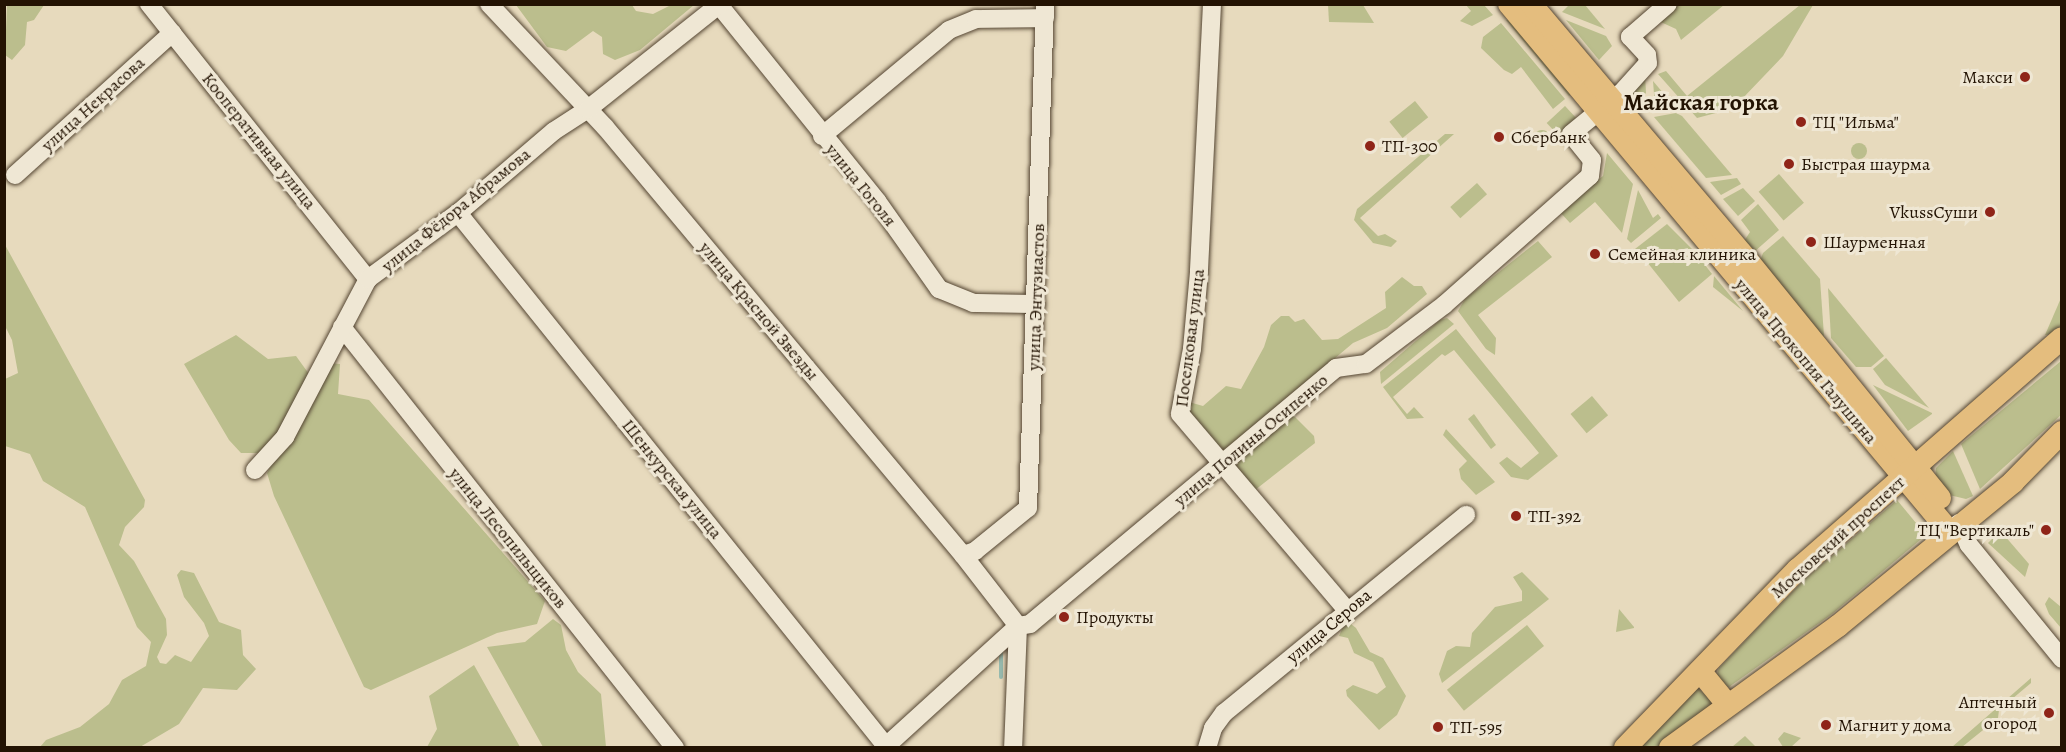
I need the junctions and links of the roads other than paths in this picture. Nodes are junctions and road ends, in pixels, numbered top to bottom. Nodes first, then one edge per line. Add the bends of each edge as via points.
1 (149, 4) edge
2 (489, 4) edge
3 (1212, 4) edge
4 (1509, 4) edge
5 (1531, 4) edge
6 (1668, 4) edge
7 (719, 5) edge
8 (1045, 11) edge
9 (172, 33) junction
10 (1604, 105) junction
11 (588, 109) junction
12 (822, 136) junction
13 (15, 175) dead end
14 (458, 213) junction
15 (368, 279) junction
16 (1036, 304) junction
17 (342, 327) junction
18 (2059, 344) edge
19 (2061, 432) edge
20 (1222, 466) junction
21 (255, 470) dead end
22 (1909, 472) junction
23 (1466, 515) dead end
24 (1954, 527) junction
25 (963, 555) junction
26 (1347, 610) junction
27 (1018, 626) junction
28 (2061, 659) edge
29 (1700, 671) junction
30 (1727, 704) junction
31 (675, 747) edge
32 (885, 747) edge
33 (1013, 747) edge
34 (1207, 747) edge
35 (1625, 747) edge
36 (1670, 747) edge

1 - 9 street, Кооперативная улица
2 - 11 street, улица Красной Звезды
3 - 20 street, Поселковая улица via 1199,272 1192,349 1180,414
4 - 10 main road, улица Прокопия Галушина
5 - 10 main road, улица Прокопия Галушина
6 - 10 street, улица Полины Осипенко via 1630,37 1647,55 1648,63
7 - 11 street, улица Фёдора Абрамова
7 - 12 street, улица Гоголя
8 - 12 street via 976,20 948,30
8 - 16 street, улица Энтузиастов
9 - 13 street, улица Некрасова
9 - 15 street, Кооперативная улица
10 - 20 street, улица Полины Осипенко via 1571,134 1592,160 1590,176 1444,306 1366,364 1336,368
10 - 22 main road, улица Прокопия Галушина
11 - 14 street, улица Фёдора Абрамова via 554,131
11 - 25 street, улица Красной Звезды
12 - 16 street, улица Гоголя via 878,201 939,289 973,303
14 - 15 street, улица Фёдора Абрамова
14 - 32 street, Шенкурская улица
15 - 17 street, улица Фёдора Абрамова
16 - 25 street, улица Энтузиастов via 1028,508 975,551
17 - 21 street, улица Фёдора Абрамова via 285,437
17 - 31 street, улица Лесопильщиков
18 - 22 main road, Московский проспект
19 - 24 main road via 2013,482
20 - 26 street, Поселковая улица
20 - 27 street, улица Полины Осипенко via 1029,624
22 - 24 main road, улица Прокопия Галушина
22 - 29 main road, Московский проспект via 1797,570
23 - 26 street, улица Серова
24 - 28 street, улица Прокопия Галушина
24 - 30 main road via 1838,626
25 - 27 street, улица Красной Звезды
26 - 34 street, улица Серова via 1224,713 1213,728
27 - 32 street, улица Полины Осипенко
27 - 33 street
29 - 30 main road
29 - 35 main road, Московский проспект
30 - 36 main road

